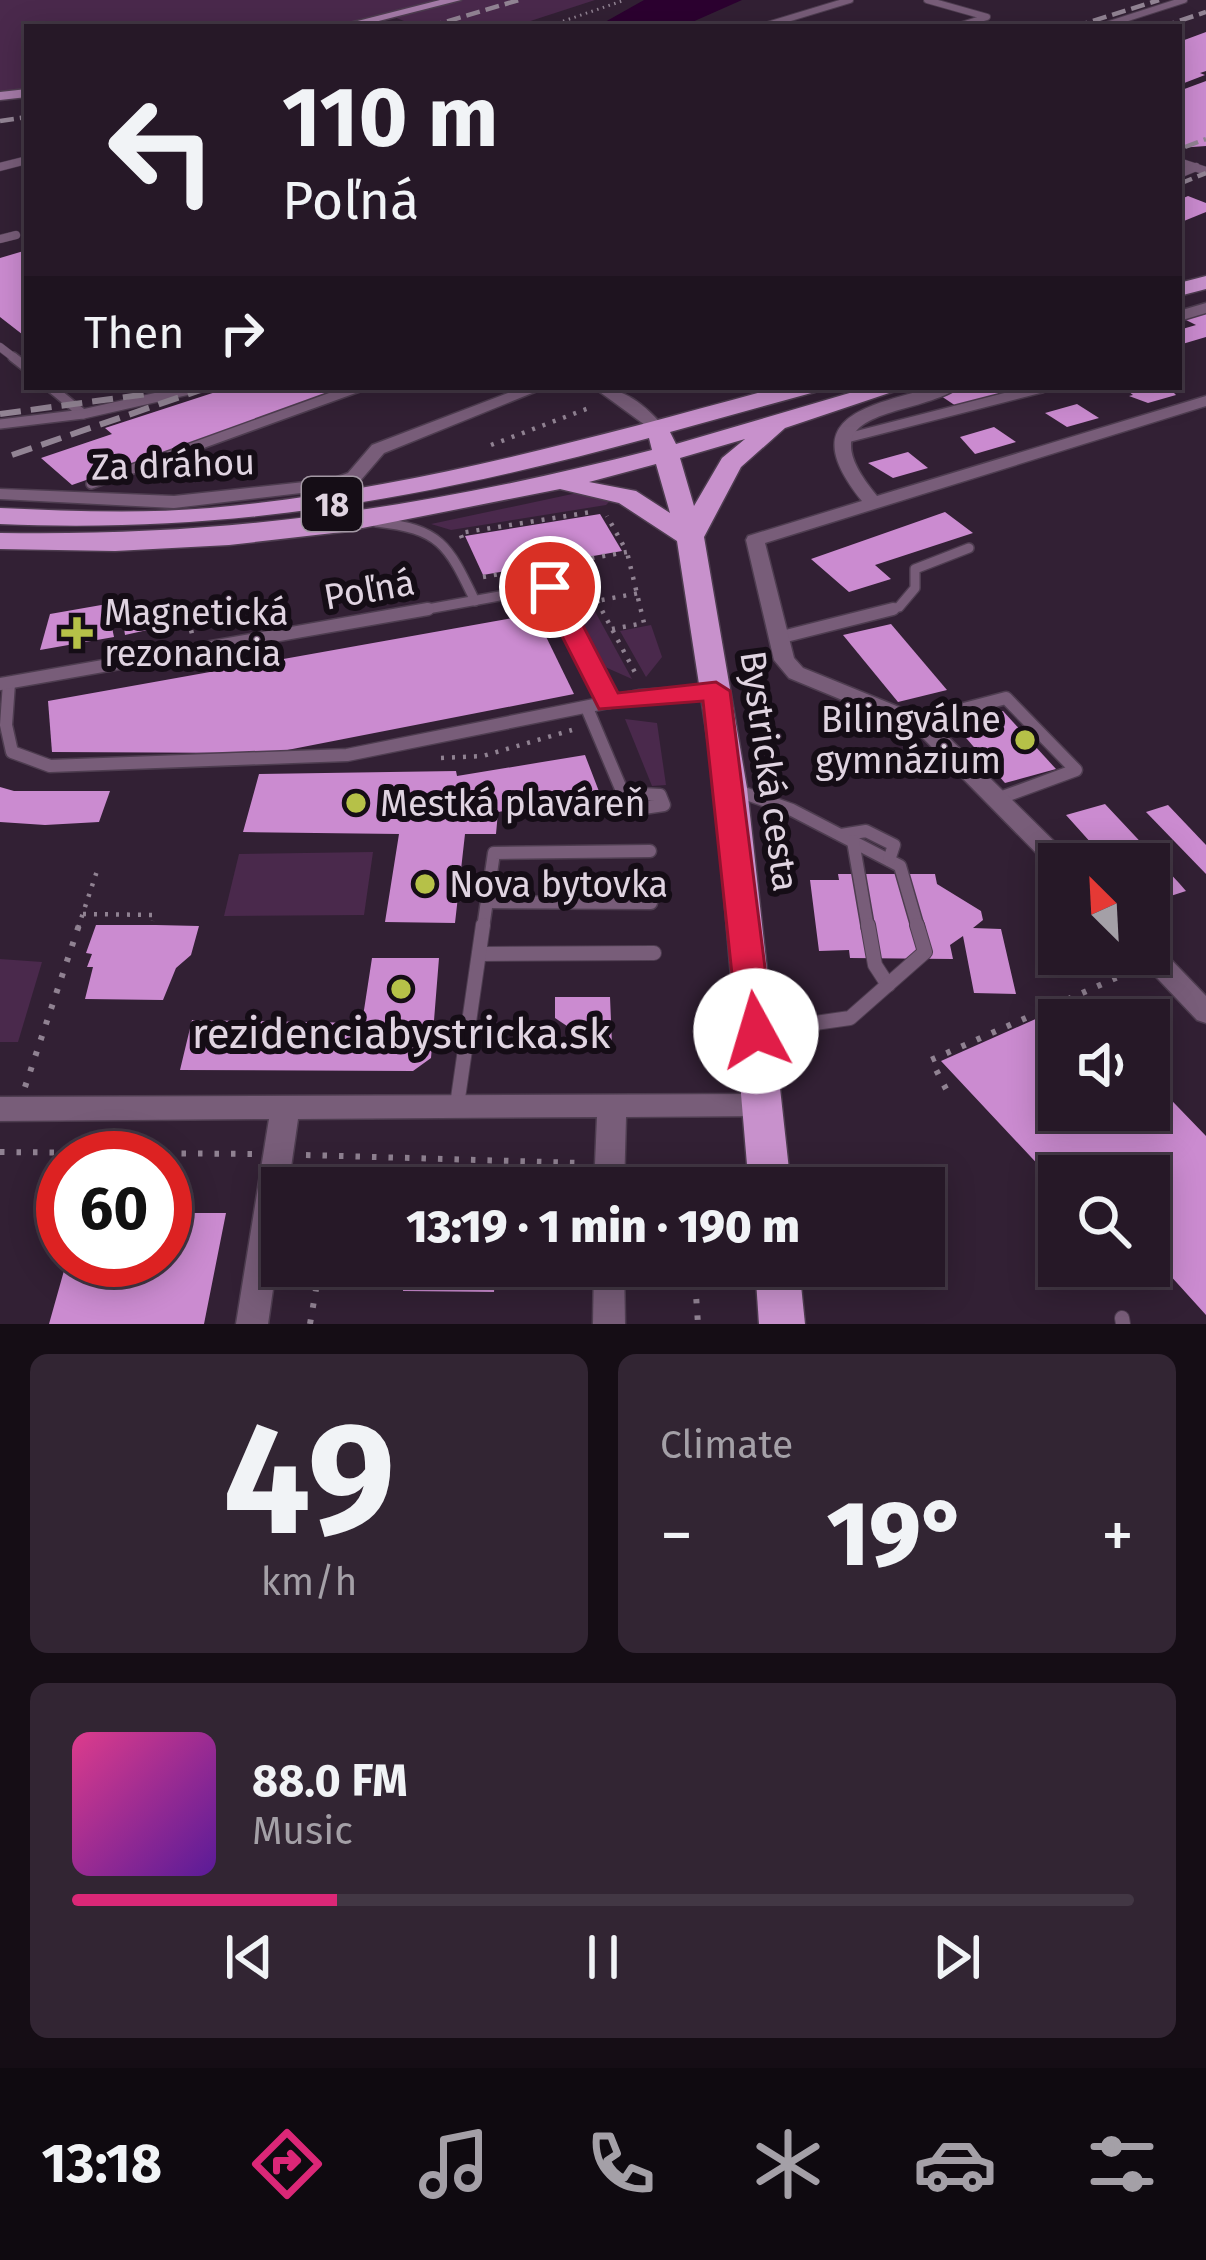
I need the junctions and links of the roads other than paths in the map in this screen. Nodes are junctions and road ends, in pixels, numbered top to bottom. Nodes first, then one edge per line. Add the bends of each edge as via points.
1 (455, 0) edge
2 (850, 0) edge
3 (927, 0) edge
4 (1184, 0) edge
5 (353, 24) edge
6 (771, 24) edge
7 (965, 24) edge
8 (1109, 24) edge
9 (1182, 163) edge
10 (1196, 167) junction
11 (1206, 171) edge
12 (1182, 173) edge
13 (16, 235) dead end
14 (0, 239) edge
15 (0, 347) edge
16 (24, 366) edge
17 (54, 390) edge
18 (189, 390) edge
19 (351, 390) edge
20 (531, 390) edge
21 (606, 390) edge
22 (799, 390) edge
23 (885, 390) edge
24 (942, 390) edge
25 (1034, 390) edge
26 (1206, 401) edge
27 (83, 414) junction
28 (794, 416) junction
29 (0, 424) edge
30 (662, 439) junction
31 (843, 439) junction
32 (92, 484) dead end
33 (550, 484) junction
34 (0, 494) edge
35 (873, 503) junction
36 (0, 516) edge
37 (371, 522) junction
38 (690, 537) junction
39 (0, 541) edge
40 (969, 548) dead end
41 (475, 601) junction
42 (778, 638) junction
43 (5, 684) edge
44 (716, 691) junction
45 (609, 703) junction
46 (586, 708) junction
47 (940, 716) dead end
48 (731, 788) junction
49 (623, 793) dead end
50 (998, 799) junction
51 (847, 838) junction
52 (1041, 843) edge
53 (650, 850) dead end
54 (487, 902) junction
55 (651, 903) dead end
56 (654, 953) dead end
57 (478, 955) junction
58 (1170, 975) edge
59 (888, 985) junction
60 (1206, 1013) edge
61 (756, 1031) junction
62 (763, 1105) junction
63 (612, 1106) junction
64 (456, 1107) junction
65 (9, 1109) edge
66 (285, 1109) junction
67 (609, 1167) edge
68 (768, 1167) edge
69 (609, 1287) edge
70 (778, 1287) edge
71 (252, 1324) edge
72 (609, 1324) edge
73 (782, 1324) edge

1 - 5 street
2 - 6 lane
3 - 7 lane via 987,17
4 - 8 lane
9 - 10 lane
10 - 11 lane
10 - 12 lane
13 - 14 lane
15 - 16 lane
17 - 27 lane
18 - 27 lane
19 - 32 lane
20 - 34 street, Za dráhou via 378,448 354,477 334,484 174,502
21 - 30 street via 635,406
22 - 30 main road, 18
23 - 28 main road, 18
24 - 31 street via 860,416
25 - 31 lane
26 - 35 street
27 - 29 lane
28 - 30 main road, 18
28 - 38 main road via 735,458
30 - 33 main road, 18
30 - 36 main road, 18 via 312,507 175,520
30 - 38 main road, Bystrická cesta
31 - 35 street via 842,472
33 - 37 main road, 18
33 - 38 main road via 627,496
35 - 42 street via 755,540
37 - 39 main road, 18 via 185,543
37 - 41 lane via 441,536
38 - 44 main road, Bystrická cesta
40 - 42 lane via 915,569 915,588 899,608
41 - 43 lane, Poľná
41 - 45 lane, Poľná via 550,587
42 - 50 street via 796,673 923,725
43 - 46 lane via 12,752 50,766 347,755
44 - 45 lane
44 - 48 main road, Bystrická cesta
45 - 46 lane
46 - 49 lane
47 - 50 lane via 1006,698 1076,770
48 - 51 lane
48 - 61 main road, Bystrická cesta
50 - 52 street
51 - 59 lane via 875,965
51 - 59 lane via 900,866 925,952
53 - 54 lane via 494,853
54 - 55 lane
54 - 57 lane
56 - 57 lane
57 - 64 lane
58 - 60 street
59 - 61 lane via 850,1018
61 - 62 main road, Bystrická cesta
62 - 63 street
62 - 68 main road, Bystrická cesta
63 - 64 street
63 - 67 street
64 - 66 street
65 - 66 street
66 - 71 street
69 - 72 street
70 - 73 main road

